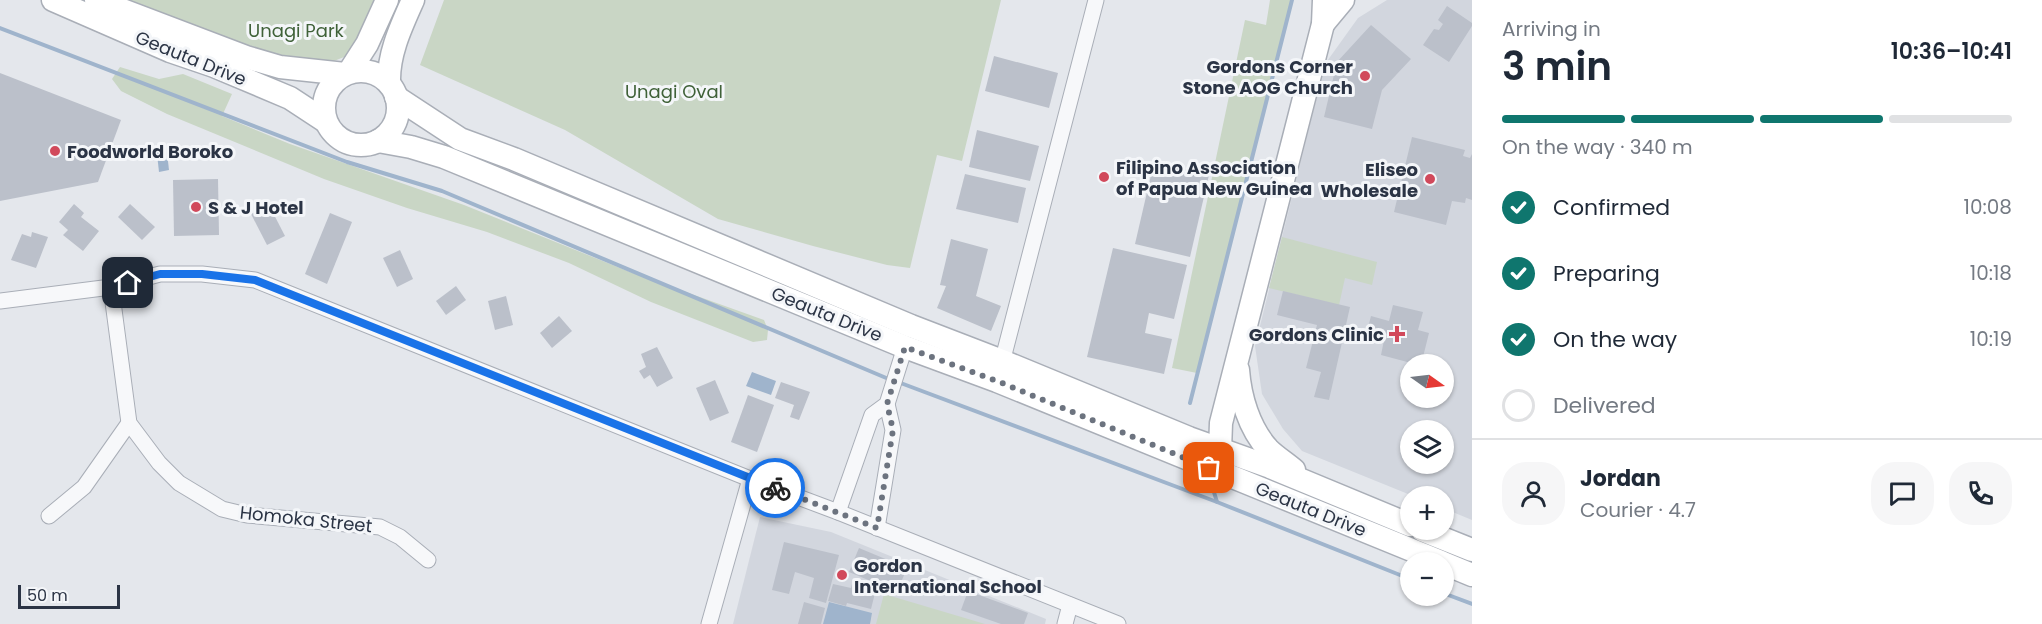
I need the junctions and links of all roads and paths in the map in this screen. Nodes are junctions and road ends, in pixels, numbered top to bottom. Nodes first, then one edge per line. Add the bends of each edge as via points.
1 (53, 0) edge
2 (96, 0) edge
3 (387, 0) edge
4 (413, 0) edge
5 (1096, 0) edge
6 (1324, 0) edge
7 (1343, 0) edge
8 (1323, 24) junction
9 (347, 73) junction
10 (392, 90) junction
11 (326, 121) junction
12 (378, 141) junction
13 (111, 287) junction
14 (0, 301) edge
15 (903, 353) junction
16 (1237, 359) junction
17 (999, 371) junction
18 (887, 404) junction
19 (129, 423) junction
20 (1221, 423) junction
21 (1189, 438) junction
22 (1217, 460) junction
23 (750, 479) junction
24 (1310, 484) junction
25 (838, 512) junction
26 (49, 516) dead end
27 (1400, 521) edge
28 (877, 528) junction
29 (1447, 540) edge
30 (1472, 550) edge
31 (1418, 552) edge
32 (428, 560) dead end
33 (1454, 568) edge
34 (1472, 575) edge
35 (1070, 605) junction
36 (709, 624) edge
37 (1065, 624) edge
38 (1119, 624) edge

1 - 11 main road, Geauta Drive via 290,98
2 - 9 main road, Geauta Drive via 280,67
3 - 9 main road via 367,44
4 - 10 main road via 388,66
5 - 17 street
6 - 8 main road
7 - 8 main road
8 - 16 main road
9 - 10 main road, Geauta Drive via 360,70 381,76
9 - 11 main road via 326,94
10 - 12 main road via 398,107 393,127
10 - 17 main road, Geauta Drive via 460,140 514,159 911,326
11 - 12 main road, Geauta Drive via 332,132 347,142 366,145
12 - 15 main road, Geauta Drive via 444,157
13 - 14 street
13 - 19 street, Homoka Street
13 - 23 street via 160,274 255,280
15 - 17 main road, Geauta Drive
15 - 18 street
16 - 20 main road
16 - 24 main road via 1251,424 1268,448
17 - 21 main road, Geauta Drive
17 - 22 main road, Geauta Drive
18 - 25 street via 872,415
18 - 28 street via 893,430
19 - 26 street via 84,487
19 - 32 street, Homoka Street via 159,464 179,483 222,509 247,515 380,527 400,537
20 - 21 main road
20 - 22 main road
21 - 22 main road, Geauta Drive
22 - 24 main road, Geauta Drive
22 - 31 main road, Geauta Drive
23 - 25 street
23 - 36 street
24 - 27 main road, Geauta Drive
25 - 28 street
28 - 35 street
29 - 30 main road
33 - 34 main road, Geauta Drive
35 - 37 street
35 - 38 street

